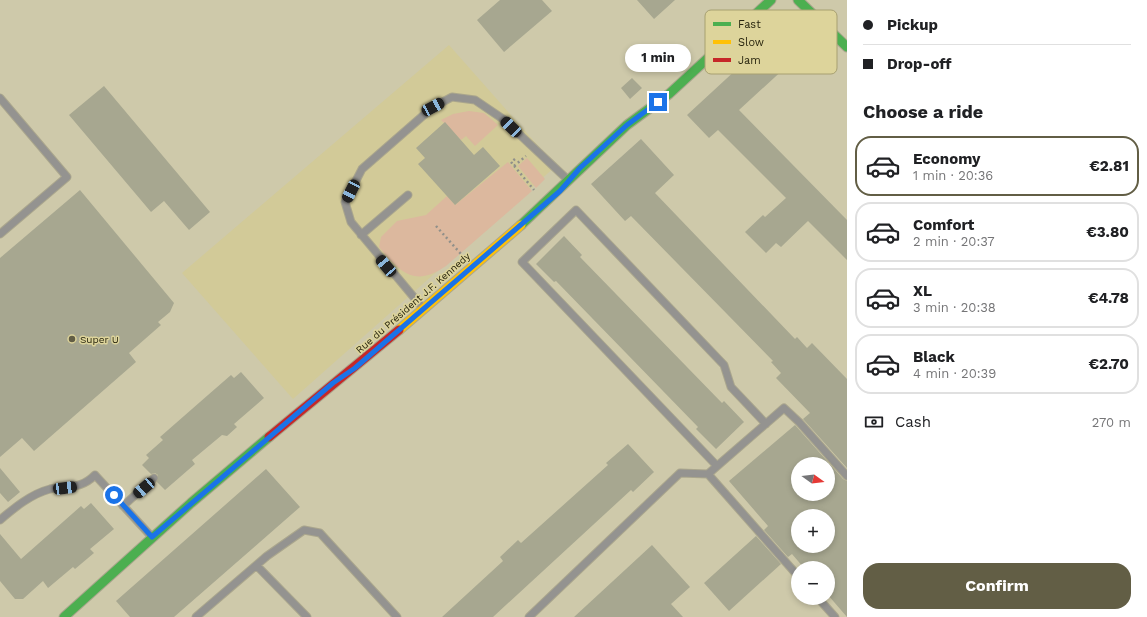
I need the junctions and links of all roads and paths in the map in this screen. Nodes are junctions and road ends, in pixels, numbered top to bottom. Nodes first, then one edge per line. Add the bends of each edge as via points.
1 (772, 0) edge
2 (801, 1) edge
3 (761, 10) edge
4 (810, 10) edge
5 (837, 37) edge
6 (847, 47) edge
7 (705, 61) edge
8 (0, 98) edge
9 (515, 158) dead end
10 (569, 180) junction
11 (408, 195) dead end
12 (546, 203) junction
13 (436, 226) dead end
14 (0, 234) edge
15 (361, 235) junction
16 (473, 267) junction
17 (424, 308) junction
18 (766, 424) junction
19 (717, 466) junction
20 (708, 474) junction
21 (847, 476) edge
22 (154, 478) dead end
23 (123, 506) junction
24 (0, 520) edge
25 (152, 537) junction
26 (257, 566) junction
27 (791, 568) edge
28 (824, 605) edge
29 (64, 617) edge
30 (196, 617) edge
31 (307, 617) edge
32 (397, 617) edge
33 (529, 617) edge
34 (835, 617) edge

1 - 3 street, Rue du Président J.F. Kennedy
2 - 4 street
5 - 6 street
7 - 10 street, Rue du Président J.F. Kennedy via 669,94 627,125
8 - 14 lane via 67,177
9 - 12 path via 511,162
10 - 12 street, Rue du Président J.F. Kennedy
10 - 15 lane via 503,119 475,100 452,97 433,107 362,169 345,202 351,222
11 - 15 lane
12 - 16 street, Rue du Président J.F. Kennedy
13 - 16 path
15 - 17 lane
16 - 17 street, Rue du Président J.F. Kennedy
17 - 25 street, Rue du Président J.F. Kennedy
18 - 19 lane
18 - 19 lane via 730,387 724,365 576,210 522,262
18 - 21 lane via 784,408
19 - 20 lane
20 - 27 lane
20 - 33 lane via 680,473
22 - 23 lane
23 - 24 lane via 96,475 77,487 50,489 39,493
23 - 25 lane
25 - 29 street, Rue du Président J.F. Kennedy
26 - 30 lane
26 - 31 lane
26 - 32 lane via 304,530 320,533
28 - 34 lane

